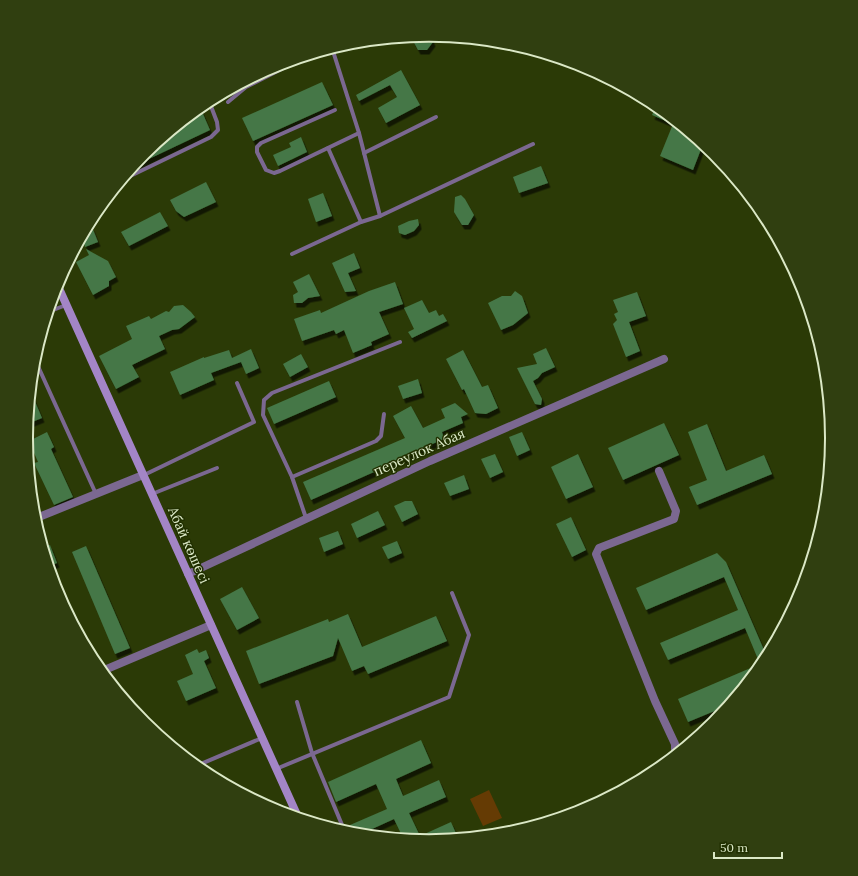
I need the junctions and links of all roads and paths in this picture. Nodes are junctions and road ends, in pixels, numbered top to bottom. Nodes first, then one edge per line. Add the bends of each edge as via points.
1 (334, 54) edge
2 (245, 87) edge
3 (228, 102) dead end
4 (212, 107) edge
5 (335, 110) dead end
6 (436, 117) dead end
7 (359, 133) junction
8 (533, 144) dead end
9 (328, 148) junction
10 (364, 153) junction
11 (133, 175) edge
12 (380, 216) junction
13 (362, 222) junction
14 (292, 254) dead end
15 (61, 293) edge
16 (66, 305) junction
17 (55, 309) edge
18 (400, 342) dead end
19 (664, 359) dead end
20 (39, 369) edge
21 (237, 383) dead end
22 (384, 414) dead end
23 (217, 468) dead end
24 (659, 471) dead end
25 (143, 475) junction
26 (292, 477) junction
27 (96, 494) junction
28 (152, 494) junction
29 (41, 515) edge
30 (306, 518) junction
31 (188, 574) junction
32 (452, 593) dead end
33 (211, 625) junction
34 (108, 669) edge
35 (297, 702) dead end
36 (262, 738) junction
37 (676, 747) edge
38 (312, 753) junction
39 (203, 763) edge
40 (276, 769) junction
41 (295, 810) edge
42 (342, 824) edge

1 - 7 lane
2 - 3 lane
4 - 11 lane via 218,122 218,130 211,137
5 - 9 lane via 261,143 257,147 257,152 266,170 274,173
6 - 10 lane
7 - 9 lane
7 - 10 lane
8 - 12 lane
9 - 13 lane
10 - 12 lane
12 - 13 lane
13 - 14 lane
15 - 16 main road, Абай көшесі
16 - 17 lane
16 - 25 main road, Абай көшесі
18 - 26 lane via 272,394 264,400 264,415
19 - 30 street, переулок Абая
20 - 27 lane
21 - 25 lane via 254,422
22 - 26 lane via 381,436 376,441
23 - 28 lane
24 - 37 street via 676,510 674,519 599,548 596,554
25 - 27 street
25 - 28 main road, Абай көшесі
26 - 30 lane
27 - 29 street
28 - 31 main road, Абай көшесі
30 - 31 street, переулок Абая
31 - 33 main road, Абай көшесі
32 - 38 lane via 469,635 449,697
33 - 34 street
33 - 36 main road, Абай көшесі
35 - 38 lane
36 - 39 lane
36 - 40 main road, Абай көшесі
38 - 40 lane
38 - 42 lane
40 - 41 main road, Абай көшесі

